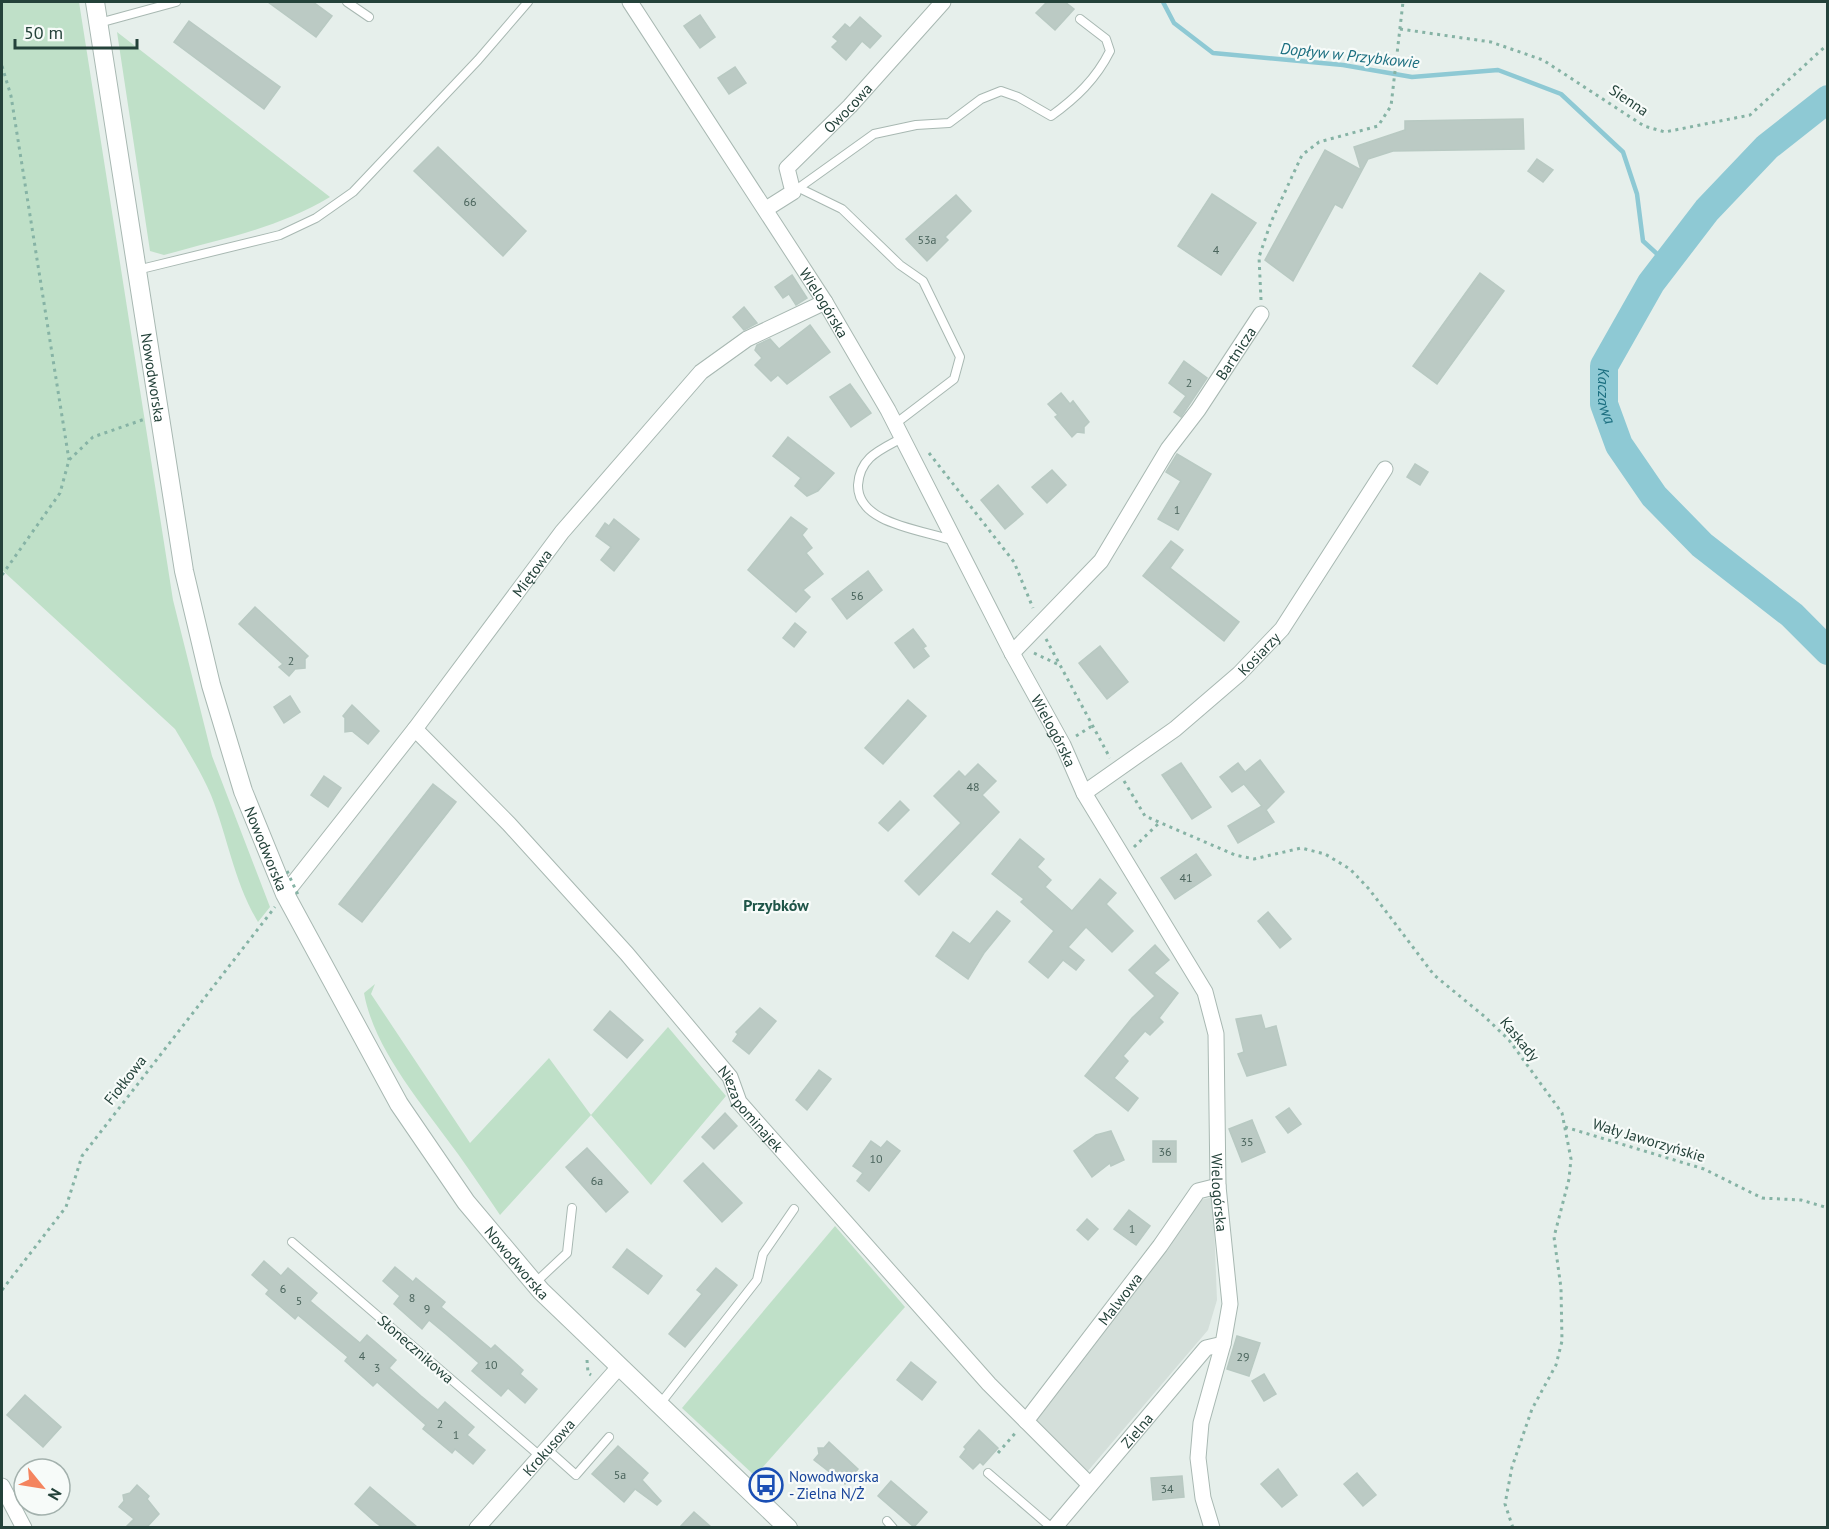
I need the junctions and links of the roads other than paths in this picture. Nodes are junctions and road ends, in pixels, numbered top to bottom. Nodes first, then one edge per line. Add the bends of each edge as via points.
1 (95, 2) edge
2 (176, 2) edge
3 (347, 2) edge
4 (528, 2) edge
5 (630, 2) edge
6 (943, 2) edge
7 (369, 16) dead end
8 (1080, 19) dead end
9 (99, 23) junction
10 (796, 190) junction
11 (766, 209) junction
12 (136, 270) junction
13 (825, 302) junction
14 (1261, 314) road end
15 (895, 424) junction
16 (902, 438) junction
17 (1385, 469) dead end
18 (956, 542) junction
19 (1017, 650) junction
20 (415, 729) junction
21 (1084, 793) junction
22 (292, 895) junction
23 (1218, 1186) junction
24 (572, 1208) dead end
25 (794, 1209) dead end
26 (292, 1242) dead end
27 (535, 1283) junction
28 (1223, 1344) junction
29 (619, 1367) junction
30 (659, 1405) junction
31 (1026, 1420) junction
32 (609, 1437) dead end
33 (544, 1452) junction
34 (988, 1473) dead end
35 (1090, 1485) junction
36 (2, 1486) edge
37 (24, 1527) edge
38 (477, 1527) edge
39 (788, 1527) edge
40 (1053, 1527) edge
41 (1212, 1527) edge

1 - 9 street, Nowodworska
2 - 9 lane
3 - 7 lane
4 - 12 lane via 352,192 316,218 280,235
5 - 11 street, Wielogórska
6 - 10 street, Owocowa via 850,106 788,168
8 - 10 lane via 1106,39 1110,51 1101,69 1075,99 1051,116 1001,91 981,99 949,123 874,134
9 - 12 street, Nowodworska
10 - 11 street
10 - 15 lane via 842,209 900,265 923,281 960,357 954,379
11 - 13 street, Wielogórska
12 - 22 street, Nowodworska via 184,572 211,685 243,791
13 - 15 street, Wielogórska
13 - 20 street, Miętowa via 747,339 701,372 562,532
14 - 19 street, Bartnicza via 1198,410 1167,449 1101,561
15 - 16 street, Wielogórska
16 - 18 street, Wielogórska
16 - 18 lane via 869,456 859,474 858,493 865,508 885,520
17 - 21 street, Kosiarzy via 1282,629 1239,674 1175,729
18 - 19 street, Wielogórska
19 - 21 street, Wielogórska
20 - 22 street, Miętowa
20 - 31 street, Niezapominajek via 509,824 627,954 730,1077 739,1102 989,1384
21 - 23 street, Wielogórska via 1205,992 1216,1034
22 - 27 street, Nowodworska via 399,1104 466,1202
23 - 28 street, Wielogórska via 1230,1305
23 - 31 street, Malwowa via 1198,1191
24 - 27 lane via 567,1253
25 - 30 lane via 763,1254 757,1280
26 - 33 lane, Słonecznikowa
27 - 29 street, Nowodworska
28 - 35 street, Zielna via 1206,1348
28 - 41 street, Wielogórska via 1201,1423 1198,1458 1203,1498
29 - 30 street, Nowodworska
29 - 33 street, Krokusowa
30 - 39 street, Nowodworska
31 - 35 street, Niezapominajek
32 - 33 lane, Słonecznikowa via 576,1475
33 - 38 street, Krokusowa
34 - 40 lane
35 - 40 street, Zielna
36 - 37 street

